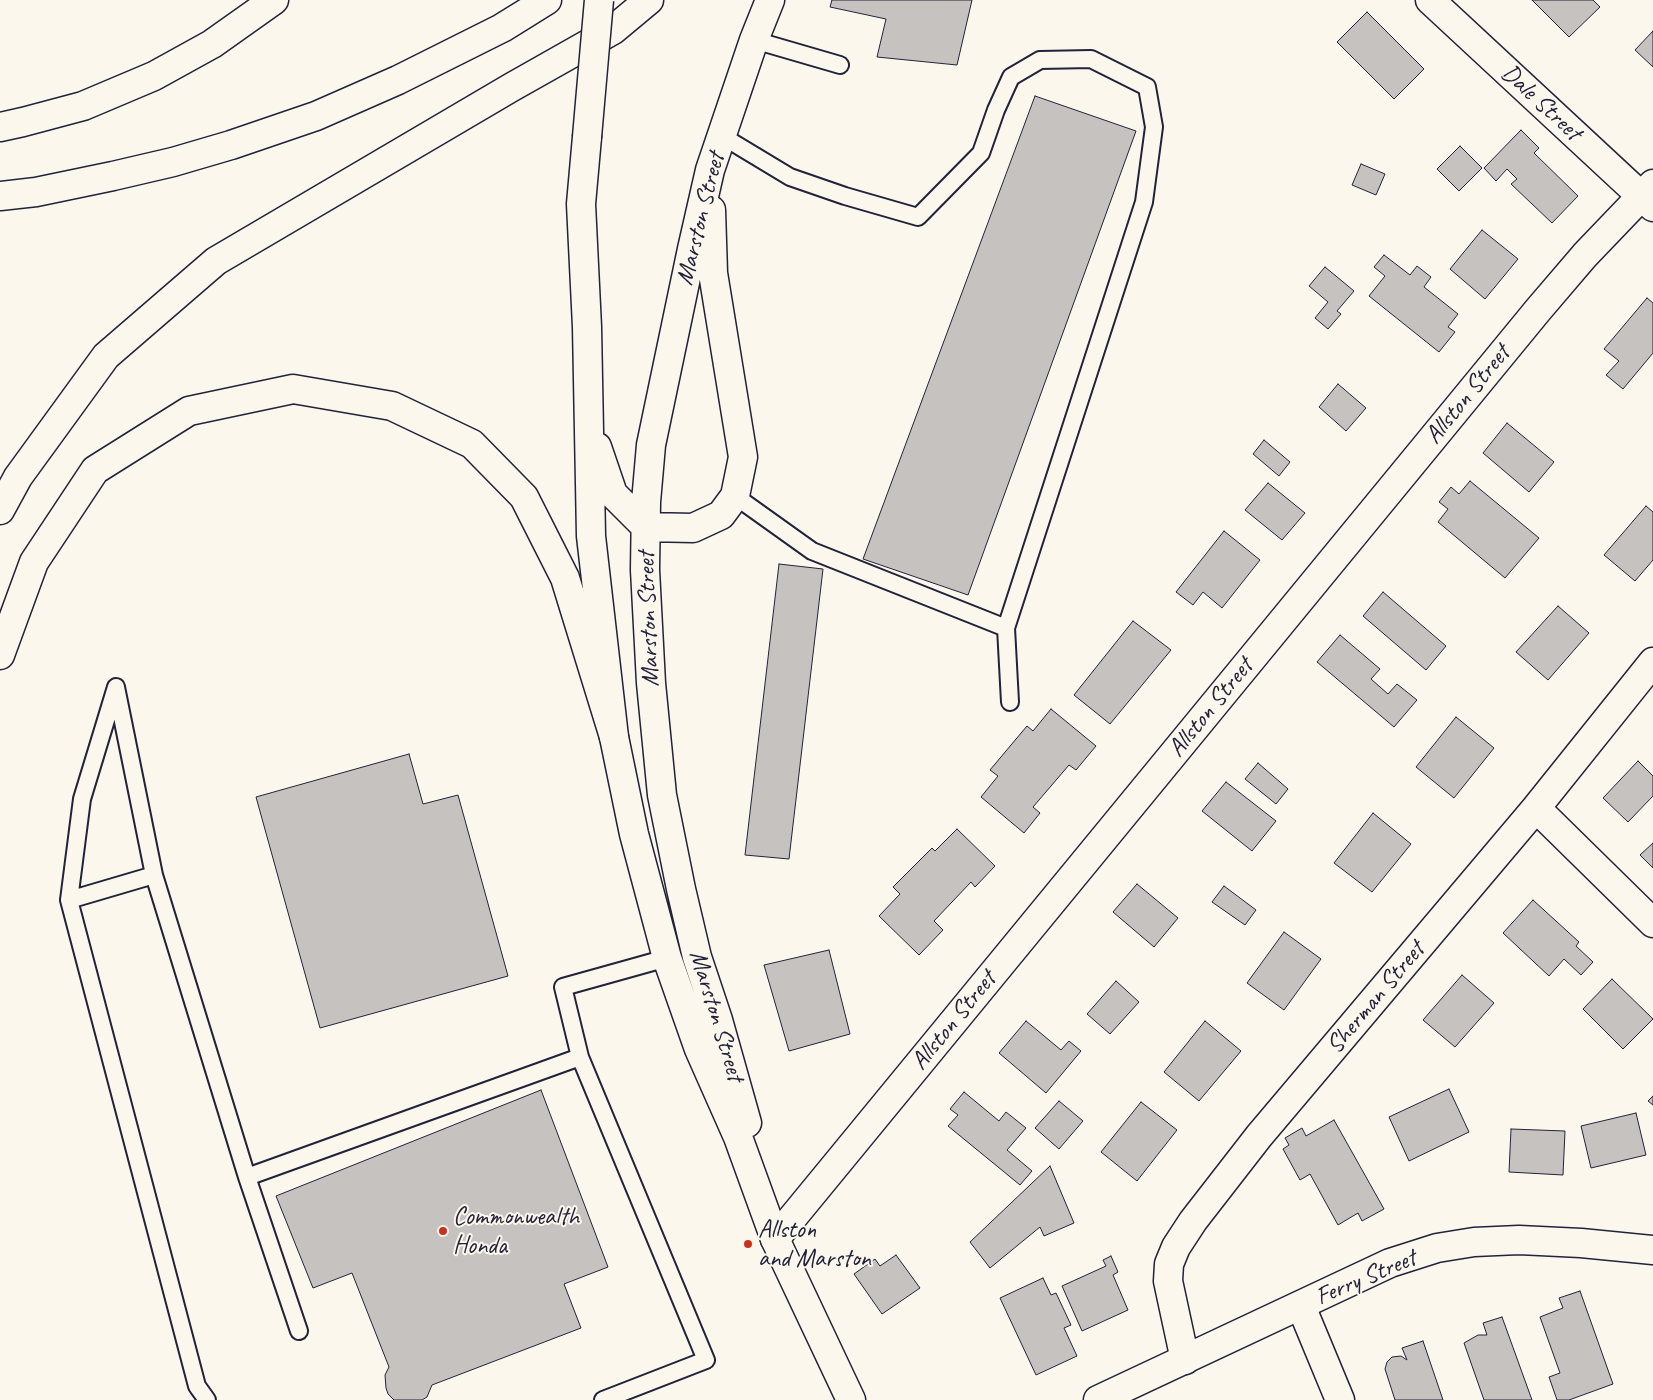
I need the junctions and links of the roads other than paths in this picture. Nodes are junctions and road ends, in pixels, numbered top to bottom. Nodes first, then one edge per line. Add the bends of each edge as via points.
1 (274, 0) edge
2 (547, 0) edge
3 (599, 0) edge
4 (649, 0) edge
5 (770, 0) edge
6 (1430, 0) edge
7 (754, 40) junction
8 (840, 65) dead end
9 (0, 127) edge
10 (722, 136) junction
11 (710, 170) junction
12 (1649, 195) edge
13 (0, 196) edge
14 (589, 422) junction
15 (735, 496) junction
16 (0, 510) edge
17 (646, 528) junction
18 (1006, 628) junction
19 (0, 655) edge
20 (1653, 662) edge
21 (1010, 702) dead end
22 (614, 737) junction
23 (1536, 808) junction
24 (154, 876) junction
25 (69, 900) junction
26 (1653, 923) edge
27 (667, 958) junction
28 (580, 1057) junction
29 (247, 1177) junction
30 (775, 1239) junction
31 (1653, 1250) edge
32 (1301, 1306) junction
33 (299, 1331) dead end
34 (1186, 1360) junction
35 (207, 1400) edge
36 (603, 1400) edge
37 (851, 1400) edge
38 (1098, 1400) edge
39 (1340, 1400) edge

1 - 9 main road via 212,44 154,76 83,106
2 - 13 main road via 502,28 398,80 316,116 231,146 173,162 36,192
3 - 14 main road, Marston Street, bridge via 581,204
4 - 16 main road via 613,30 216,261 106,356 18,477
5 - 7 main road, Marston Street
6 - 12 main road, Dale Street
7 - 8 lane
7 - 10 main road, Marston Street
10 - 11 main road, Marston Street
10 - 18 lane via 790,177 918,217 981,153 1011,77 1040,60 1092,59 1147,87 1154,127 1144,202
11 - 15 main road via 713,273 743,457
11 - 17 main road, Marston Street via 651,445
12 - 30 main road, Allston Street via 1585,255 1531,318
14 - 17 main road via 614,494
14 - 22 main road, Marston Street via 591,536
15 - 17 main road via 721,515 693,528
15 - 18 lane via 812,551
17 - 30 main road, Marston Street via 651,683 662,795 697,957 746,1118
18 - 21 lane
19 - 22 main road via 34,562 95,470 189,411 293,389 392,406 472,444 524,497 565,578
20 - 23 main road, Sherman Street
22 - 27 main road, Marston Street via 634,834
23 - 26 main road
23 - 34 main road, Sherman Street via 1259,1136 1176,1247 1169,1264 1168,1281
24 - 25 lane
24 - 25 lane via 116,686 82,799
24 - 29 lane
25 - 35 lane via 197,1386
27 - 28 lane via 562,987
27 - 30 main road, Marston Street via 699,1049 738,1137
28 - 29 lane
28 - 36 lane via 706,1360
29 - 33 lane
30 - 37 main road, Marston Street
31 - 32 main road, Ferry Street via 1518,1240 1474,1242 1437,1248 1390,1264
32 - 34 main road, Ferry Street
32 - 39 main road
34 - 38 main road, Ferry Street

